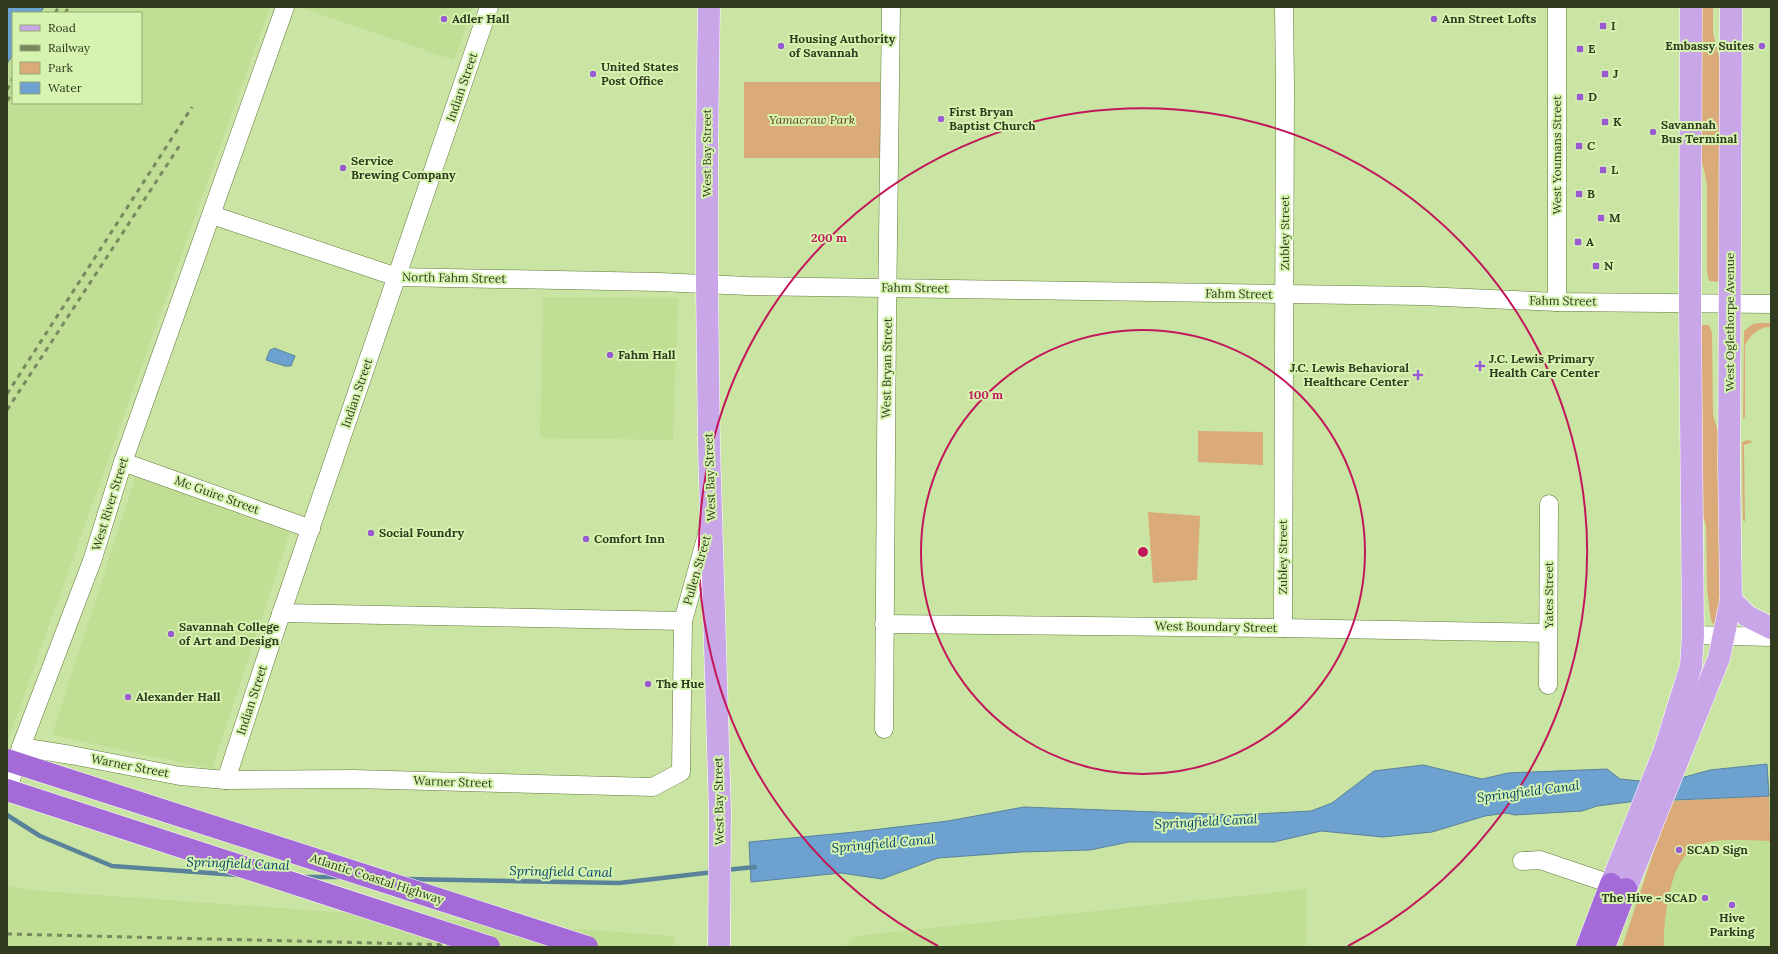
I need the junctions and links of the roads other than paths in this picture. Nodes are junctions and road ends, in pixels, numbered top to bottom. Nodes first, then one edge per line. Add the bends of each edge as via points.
1 (285, 7) edge
2 (489, 7) edge
3 (709, 7) edge
4 (891, 7) edge
5 (1284, 7) edge
6 (1557, 7) edge
7 (1691, 7) edge
8 (1730, 7) edge
9 (212, 215) junction
10 (397, 277) junction
11 (707, 285) junction
12 (888, 288) junction
13 (1284, 295) junction
14 (1557, 302) junction
15 (1690, 303) junction
16 (1730, 303) junction
17 (1771, 304) edge
18 (123, 462) junction
19 (1550, 504) dead end
20 (711, 519) junction
21 (311, 528) junction
22 (1731, 600) junction
23 (282, 613) junction
24 (683, 621) junction
25 (884, 624) junction
26 (1283, 628) junction
27 (1771, 628) edge
28 (1548, 633) junction
29 (1693, 635) junction
30 (1724, 636) junction
31 (1771, 637) edge
32 (1548, 685) dead end
33 (884, 728) dead end
34 (1673, 751) junction
35 (14, 754) edge
36 (226, 780) junction
37 (7, 790) edge
38 (7, 793) edge
39 (1522, 861) dead end
40 (1618, 886) junction
41 (489, 947) edge
42 (587, 947) edge
43 (719, 947) edge
44 (1587, 947) edge
45 (1604, 947) edge

1 - 9 street, West River Street
2 - 10 street, Indian Street
3 - 11 main road, West Bay Street
4 - 12 street, West Bryan Street
5 - 13 street, Zubley Street
6 - 14 street, West Youmans Street
7 - 15 main road
8 - 16 main road, West Oglethorpe Avenue
9 - 10 street, North Fahm Street
9 - 18 street, West River Street
10 - 11 street, North Fahm Street
10 - 21 street, Indian Street
11 - 12 street, Fahm Street
11 - 20 main road, West Bay Street
12 - 13 street, Fahm Street
12 - 25 street, West Bryan Street
13 - 14 street, Fahm Street via 1422,296
13 - 26 street, Zubley Street
14 - 15 street, Fahm Street
15 - 16 street, Fahm Street
15 - 29 main road
16 - 17 street, Fahm Street
16 - 22 main road, West Oglethorpe Avenue
18 - 21 street, Mc Guire Street
18 - 35 street, West River Street via 92,561
19 - 28 street, Yates Street
20 - 24 street, Pullen Street
20 - 43 main road, West Bay Street via 720,813
21 - 23 street, Indian Street
22 - 27 main road via 1747,616
22 - 30 main road, West Oglethorpe Avenue
23 - 24 street
23 - 36 street, Indian Street
24 - 36 street, Warner Street via 681,772 653,787 353,779
25 - 26 street, West Boundary Street
25 - 33 street, West Bryan Street
26 - 28 street, West Boundary Street
28 - 32 street, Yates Street
29 - 30 street
29 - 34 main road via 1691,666
30 - 31 street
30 - 34 main road, West Oglethorpe Avenue via 1719,658
34 - 40 main road
35 - 36 street, Warner Street via 71,754 180,776
35 - 38 street, West River Street
35 - 42 highway, Atlantic Coastal Highway, bridge
37 - 41 highway, bridge
39 - 40 street via 1540,860
40 - 44 highway
40 - 45 highway

